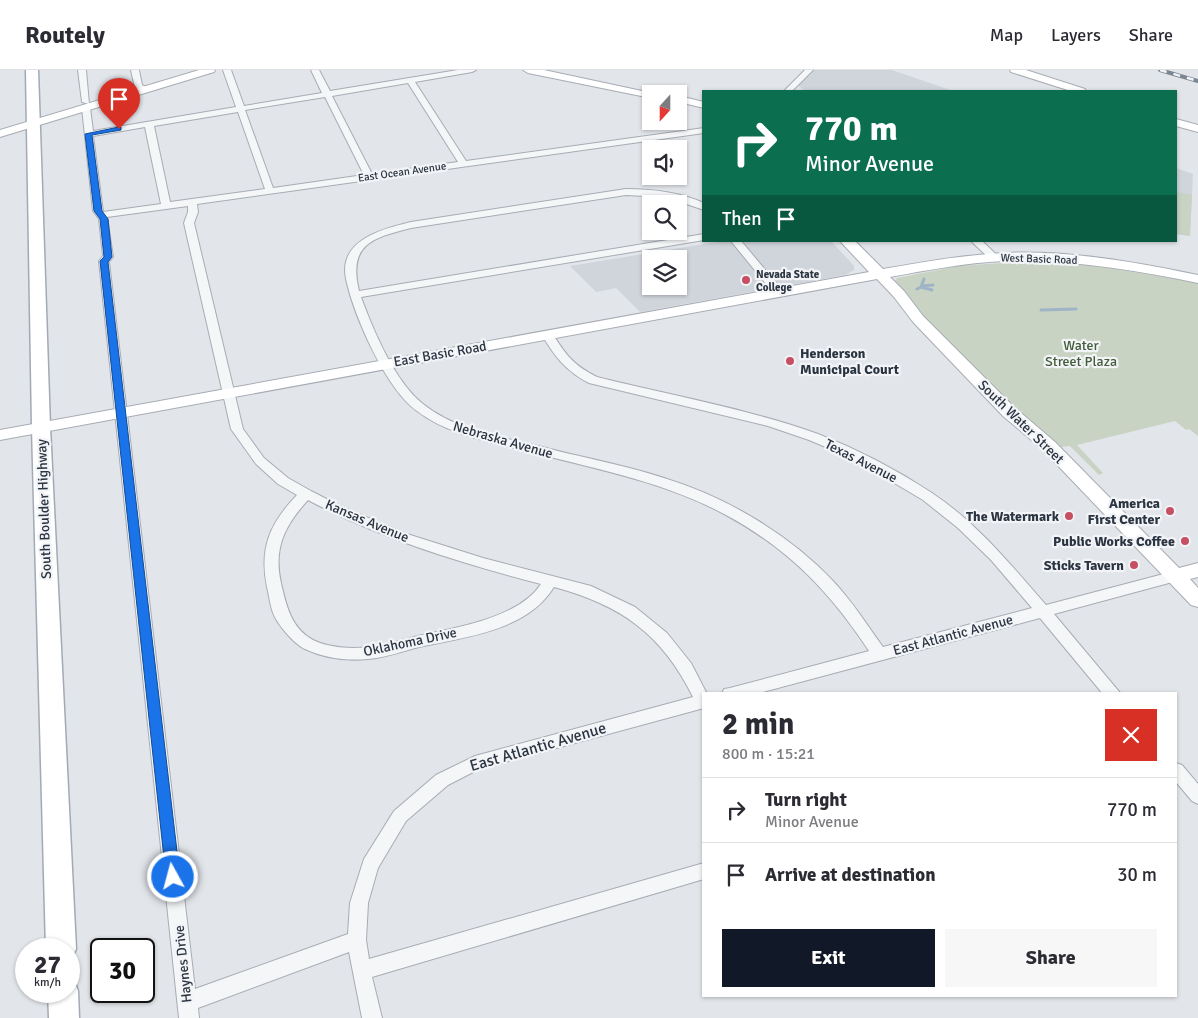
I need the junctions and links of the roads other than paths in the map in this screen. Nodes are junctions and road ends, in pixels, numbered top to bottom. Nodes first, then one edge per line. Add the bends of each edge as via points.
1 (32, 70) edge
2 (82, 70) edge
3 (135, 70) edge
4 (190, 70) edge
5 (210, 70) edge
6 (227, 70) edge
7 (315, 70) edge
8 (472, 70) edge
9 (528, 70) edge
10 (810, 70) edge
11 (1015, 70) edge
12 (410, 80) junction
13 (141, 88) junction
14 (790, 90) edge
15 (1078, 90) edge
16 (642, 92) edge
17 (327, 94) junction
18 (688, 101) edge
19 (86, 105) junction
20 (702, 105) edge
21 (240, 108) junction
22 (33, 120) junction
23 (1177, 122) edge
24 (150, 124) junction
25 (0, 127) edge
26 (1198, 129) edge
27 (702, 130) edge
28 (0, 134) edge
29 (88, 134) junction
30 (464, 164) junction
31 (369, 177) junction
32 (270, 191) junction
33 (192, 202) junction
34 (166, 206) junction
35 (702, 206) edge
36 (101, 215) junction
37 (702, 237) edge
38 (737, 242) edge
39 (848, 242) edge
40 (977, 242) edge
41 (994, 258) junction
42 (880, 274) junction
43 (1198, 279) edge
44 (779, 293) junction
45 (355, 295) junction
46 (548, 335) junction
47 (386, 364) junction
48 (228, 392) junction
49 (120, 412) junction
50 (41, 427) junction
51 (0, 434) edge
52 (306, 494) junction
53 (1198, 570) edge
54 (1175, 576) junction
55 (550, 581) junction
56 (1198, 600) edge
57 (1044, 611) junction
58 (880, 654) junction
59 (738, 692) edge
60 (1111, 692) edge
61 (702, 699) edge
62 (702, 701) edge
63 (1177, 771) edge
64 (1198, 796) edge
65 (702, 872) edge
66 (61, 938) edge
67 (357, 940) junction
68 (362, 971) junction
69 (63, 1003) edge
70 (188, 1010) edge
71 (64, 1018) edge
72 (372, 1018) edge

1 - 22 main road, South Boulder Highway
2 - 19 street, Haynes Drive
3 - 13 street
4 - 13 main road
5 - 13 main road
6 - 21 street
7 - 17 street
8 - 12 street
9 - 16 main road
10 - 14 street via 798,86
11 - 15 street
12 - 17 street
12 - 30 street
13 - 19 main road
17 - 21 street
17 - 31 street
18 - 20 street
19 - 22 main road
19 - 29 street, Haynes Drive
21 - 24 street
21 - 32 street
22 - 25 street
22 - 28 street
22 - 50 main road, South Boulder Highway
23 - 26 main road
24 - 29 street
24 - 34 street
27 - 30 street, East Ocean Avenue
29 - 36 street, Haynes Drive
30 - 31 street, East Ocean Avenue
31 - 32 street, East Ocean Avenue
32 - 33 street, East Ocean Avenue
33 - 34 street, East Ocean Avenue
33 - 48 street, Kansas Avenue via 189,224
34 - 36 street, East Ocean Avenue
35 - 45 street, Nebraska Avenue via 656,192 626,192 390,230 366,242 350,261 349,275
36 - 49 street, Haynes Drive via 108,257 104,261
37 - 45 street
38 - 44 street
39 - 42 main road, South Water Street
40 - 41 street
41 - 42 street, West Basic Road via 947,262
41 - 43 street, West Basic Road via 1087,260
42 - 44 main road, East Basic Road
42 - 54 main road, South Water Street via 918,319 1009,412 1049,446
44 - 46 main road, East Basic Road
45 - 47 street, Nebraska Avenue
46 - 47 main road, East Basic Road
46 - 57 street, Texas Avenue via 562,360 593,380 772,423 856,455 928,497 963,525 996,556
47 - 48 main road, East Basic Road
47 - 58 street, Nebraska Avenue via 402,392 438,420 467,432 664,482 696,494 759,527 827,584
48 - 49 main road, East Basic Road
48 - 52 street, Kansas Avenue via 237,429 260,462
49 - 50 main road, East Basic Road
49 - 70 street, Haynes Drive
50 - 51 main road, East Basic Road
50 - 66 main road, South Boulder Highway
52 - 55 street, Kansas Avenue via 399,536
52 - 55 street, Oklahoma Drive via 290,511 276,534 270,566 280,613 299,638 310,645 337,653 369,653 487,626 513,615 542,594
53 - 54 main road
54 - 56 main road, South Water Street
54 - 57 street, East Atlantic Avenue
55 - 61 street, Kansas Avenue via 586,590 633,614 668,644 686,667
57 - 58 street, East Atlantic Avenue
57 - 60 street, Texas Avenue
58 - 59 street, East Atlantic Avenue
62 - 67 street, East Atlantic Avenue via 475,763 442,780 400,816 370,865 359,903
63 - 64 street
65 - 68 street
67 - 68 street, East Atlantic Avenue
67 - 70 street
68 - 72 street, East Atlantic Avenue
69 - 71 main road

